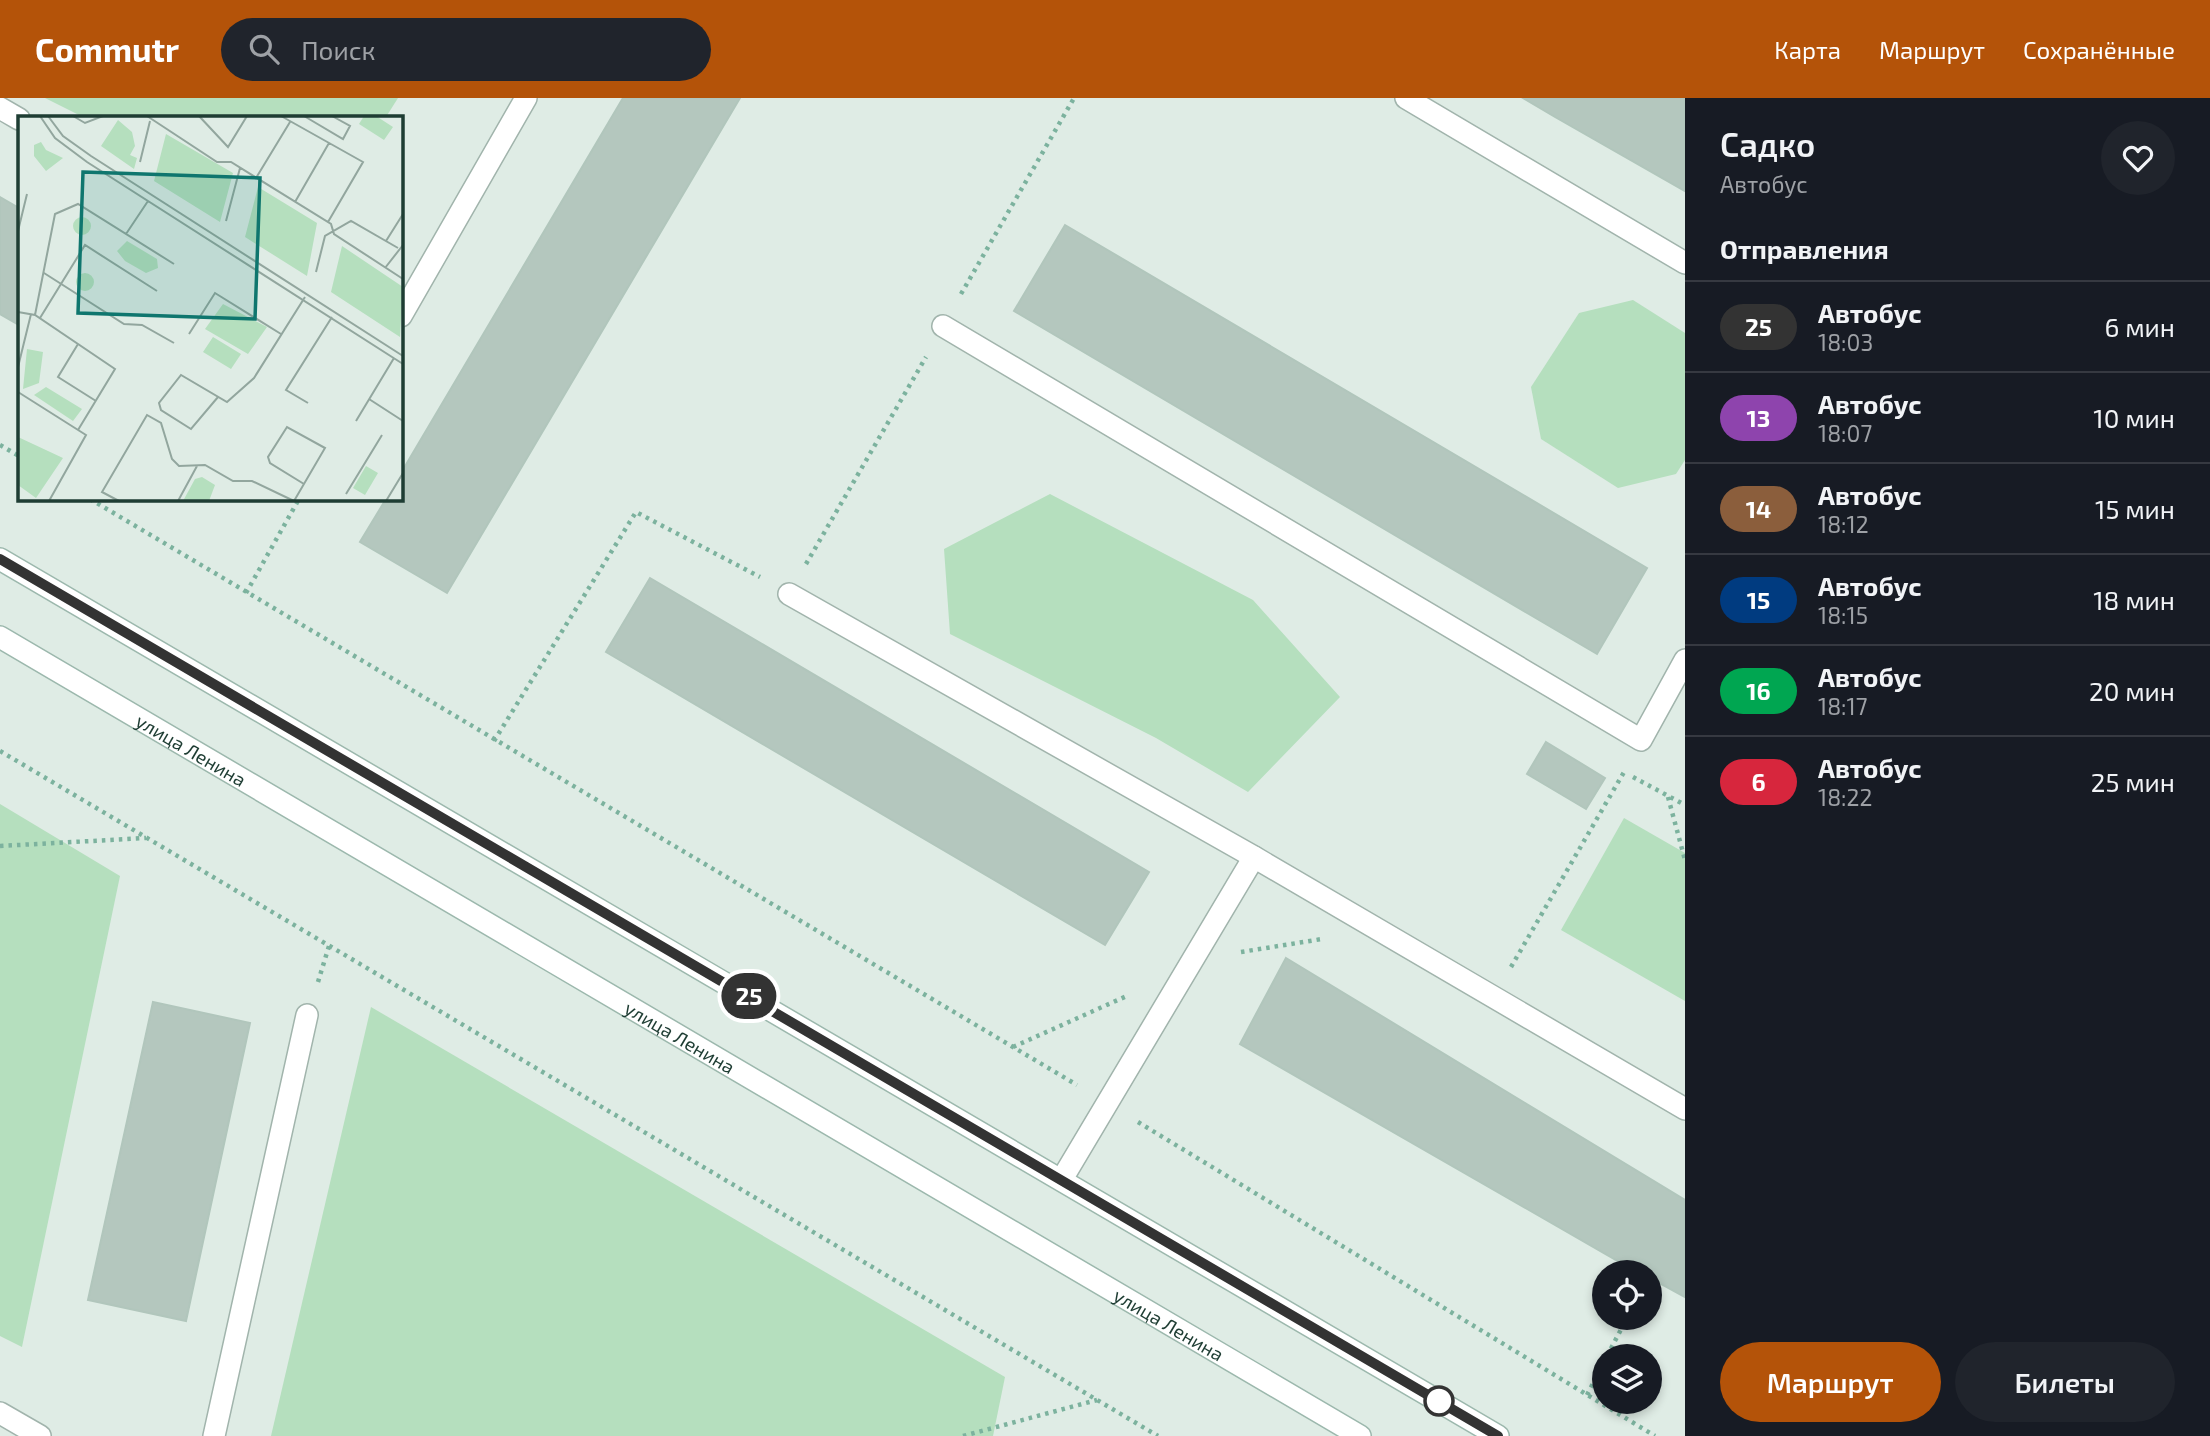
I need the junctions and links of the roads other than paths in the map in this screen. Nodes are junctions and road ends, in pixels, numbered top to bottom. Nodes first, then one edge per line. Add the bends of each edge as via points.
1 (526, 98) edge
2 (1406, 98) edge
3 (0, 108) edge
4 (18, 118) edge
5 (1685, 264) edge
6 (402, 314) edge
7 (943, 326) dead end
8 (0, 559) edge
9 (789, 594) road end
10 (0, 637) edge
11 (1685, 660) edge
12 (1254, 857) junction
13 (307, 1015) dead end
14 (1685, 1109) edge
15 (1062, 1179) junction
16 (0, 1413) edge
17 (38, 1436) edge
18 (214, 1436) edge
19 (1360, 1436) edge
20 (1498, 1436) edge

1 - 6 main road
2 - 5 main road
3 - 4 main road
7 - 11 main road via 1642,740
8 - 15 main road
9 - 12 main road
10 - 19 main road, улица Ленина
12 - 14 main road
12 - 15 main road
13 - 18 main road
15 - 20 main road
16 - 17 main road

